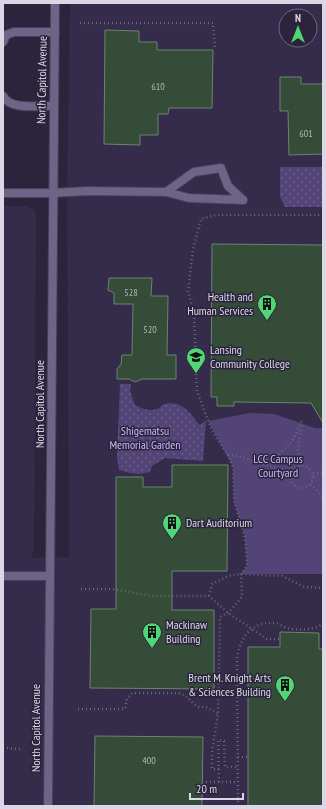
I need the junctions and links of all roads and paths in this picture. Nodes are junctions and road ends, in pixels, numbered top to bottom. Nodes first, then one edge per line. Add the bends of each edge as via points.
1 (55, 3) edge
2 (80, 23) dead end
3 (55, 32) junction
4 (3, 42) edge
5 (215, 49) dead end
6 (3, 96) edge
7 (3, 105) edge
8 (12, 105) junction
9 (54, 106) junction
10 (166, 192) junction
11 (3, 193) edge
12 (53, 193) junction
13 (323, 215) edge
14 (228, 455) junction
15 (267, 465) junction
16 (302, 466) junction
17 (323, 472) edge
18 (292, 473) junction
19 (313, 474) junction
20 (311, 484) junction
21 (323, 497) edge
22 (241, 574) junction
23 (3, 576) edge
24 (49, 576) junction
25 (323, 588) edge
26 (80, 589) dead end
27 (209, 596) junction
28 (228, 613) junction
29 (323, 624) edge
30 (251, 629) junction
31 (280, 638) dead end
32 (78, 709) dead end
33 (218, 714) junction
34 (3, 748) edge
35 (22, 749) dead end
36 (238, 757) junction
37 (248, 757) dead end
38 (238, 767) junction
39 (219, 769) junction
40 (202, 782) dead end
41 (219, 782) junction
42 (237, 782) junction
43 (48, 806) edge
44 (238, 806) edge

1 - 3 street, North Capitol Avenue
2 - 5 path via 213,23
3 - 4 street via 14,32 6,35
3 - 9 street, North Capitol Avenue
6 - 8 street
7 - 8 street
8 - 9 street
9 - 12 street, North Capitol Avenue
10 - 10 street via 194,172 221,168 228,186 243,200 189,198
10 - 12 street
11 - 12 street
12 - 24 street, North Capitol Avenue
13 - 14 path via 216,215 201,219 193,249 188,292 194,312 197,391 212,431
14 - 15 path
14 - 22 path via 233,468 234,501 246,538 247,566
15 - 16 path via 292,442 302,420 298,450
15 - 18 path
16 - 18 path
16 - 19 path
17 - 19 path
18 - 20 path via 292,480 298,487 305,488
19 - 20 path
20 - 21 path
22 - 25 path via 282,576 304,587
22 - 27 path via 228,576 212,584
22 - 28 path via 242,597
23 - 24 street
24 - 43 street, North Capitol Avenue
26 - 27 path via 112,589 152,596
27 - 28 path
28 - 30 path
28 - 33 path via 220,617
29 - 30 path via 300,630 277,623 258,624
30 - 31 path via 267,639
30 - 36 path via 240,644 237,657
32 - 33 path via 125,709 127,699 132,693 178,693 199,707 206,707
33 - 39 path via 212,769
34 - 35 path
36 - 37 path
36 - 38 path
38 - 39 path via 225,767 224,741 218,740
38 - 42 path
39 - 41 path
40 - 41 path
41 - 42 path
42 - 44 path

